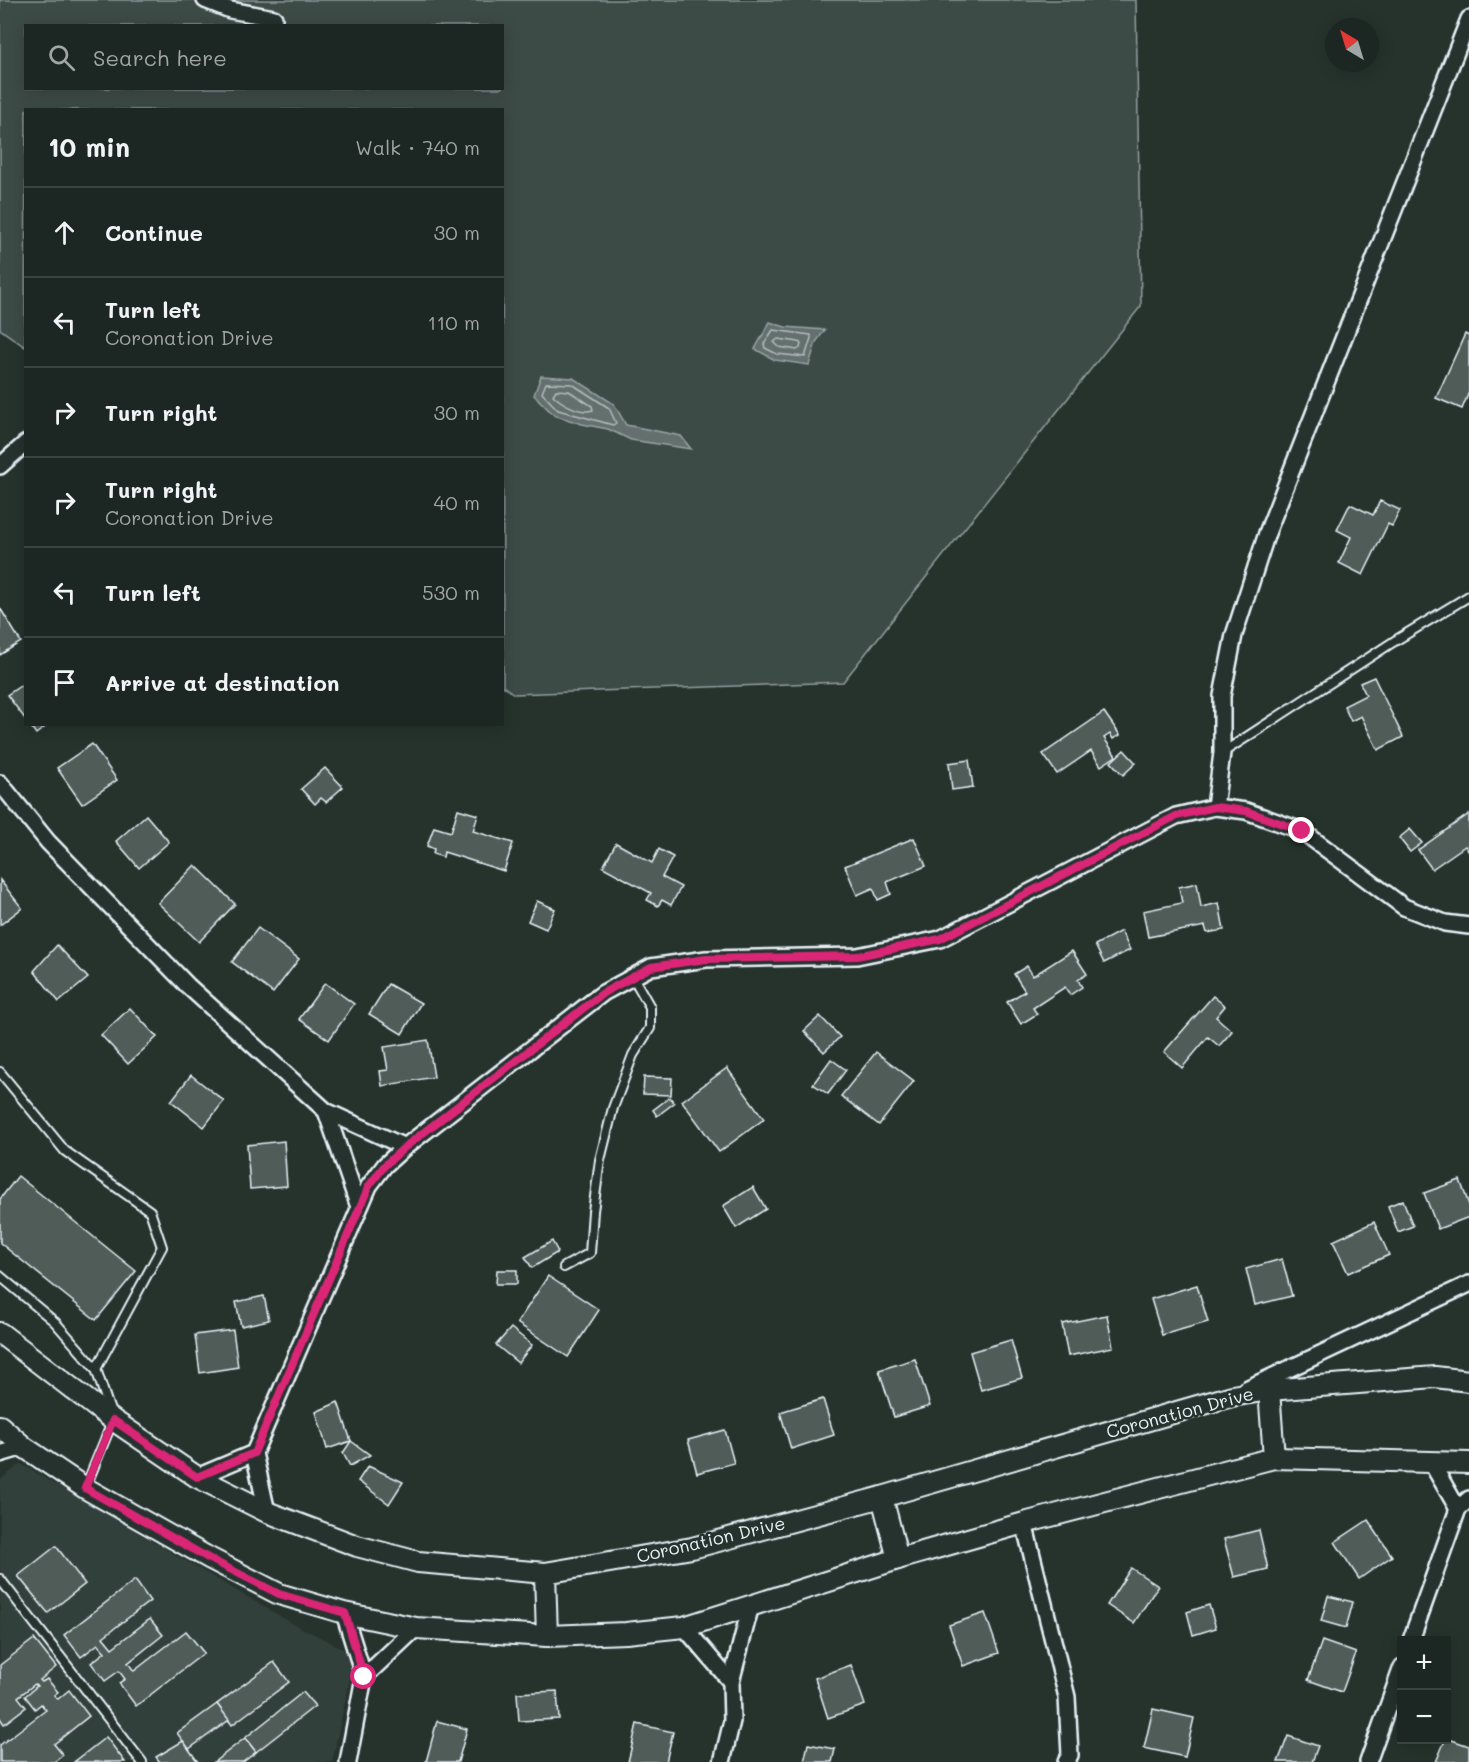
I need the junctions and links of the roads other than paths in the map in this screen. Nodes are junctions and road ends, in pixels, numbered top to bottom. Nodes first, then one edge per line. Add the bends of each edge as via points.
1 (205, 0) edge
2 (274, 18) dead end
3 (1469, 19) edge
4 (24, 445) edge
5 (0, 466) edge
6 (1469, 596) edge
7 (1222, 753) junction
8 (0, 783) edge
9 (1215, 807) junction
10 (1469, 926) edge
11 (633, 977) junction
12 (0, 1072) edge
13 (326, 1111) junction
14 (405, 1147) junction
15 (359, 1208) junction
16 (564, 1267) dead end
17 (0, 1276) edge
18 (1469, 1284) edge
19 (0, 1333) edge
20 (96, 1369) junction
21 (1469, 1381) edge
22 (1269, 1390) junction
23 (1232, 1396) junction
24 (113, 1420) junction
25 (0, 1426) edge
26 (24, 1447) junction
27 (254, 1453) junction
28 (0, 1454) edge
29 (1274, 1458) junction
30 (1431, 1462) junction
31 (1469, 1462) edge
32 (197, 1477) junction
33 (85, 1488) junction
34 (882, 1497) junction
35 (1463, 1504) edge
36 (267, 1512) junction
37 (1024, 1523) junction
38 (898, 1558) junction
39 (545, 1573) junction
40 (0, 1579) edge
41 (752, 1605) junction
42 (345, 1613) junction
43 (684, 1627) junction
44 (416, 1628) junction
45 (547, 1636) junction
46 (1413, 1636) edge
47 (364, 1677) junction
48 (1397, 1679) edge
49 (731, 1682) junction
50 (142, 1762) edge
51 (348, 1762) edge
52 (723, 1762) edge
53 (1066, 1762) edge
54 (1368, 1762) edge

1 - 2 street via 230,10
3 - 7 street via 1267,533 1232,645 1222,696
4 - 5 street
6 - 7 lane
7 - 9 street
8 - 13 street via 48,842 188,986
9 - 10 street via 1246,811 1302,831 1404,907 1445,923
9 - 11 street via 1176,816 940,939 857,956 706,959 651,967
11 - 14 street via 603,993
11 - 16 lane via 650,1006 650,1028 633,1055 613,1108 600,1160 590,1253
12 - 20 lane via 65,1151 150,1211 162,1247
13 - 14 street
13 - 15 street
14 - 15 street via 369,1186
15 - 27 street
17 - 20 lane via 55,1322
18 - 23 street
19 - 24 street, Coronation Drive
20 - 24 lane
21 - 22 street, Coronation Drive via 1435,1377
22 - 23 street, Coronation Drive
22 - 29 street
23 - 34 street, Coronation Drive
24 - 32 street, Coronation Drive
24 - 33 lane
25 - 26 street
26 - 28 street
26 - 33 street
27 - 32 street
27 - 36 street
29 - 30 street
29 - 37 street
30 - 31 street
30 - 35 street
32 - 36 street, Coronation Drive
33 - 42 street via 279,1594
34 - 38 street
34 - 39 street, Coronation Drive via 692,1548
35 - 46 street
36 - 39 street, Coronation Drive via 357,1546 418,1562
37 - 38 street
37 - 53 street via 1067,1697 1070,1755
38 - 41 street
39 - 45 street
40 - 50 lane
41 - 43 street
41 - 49 street
42 - 44 street
42 - 47 street
43 - 45 street
43 - 49 street
44 - 45 street
44 - 47 street
47 - 51 street
48 - 54 street
49 - 52 street via 732,1721

